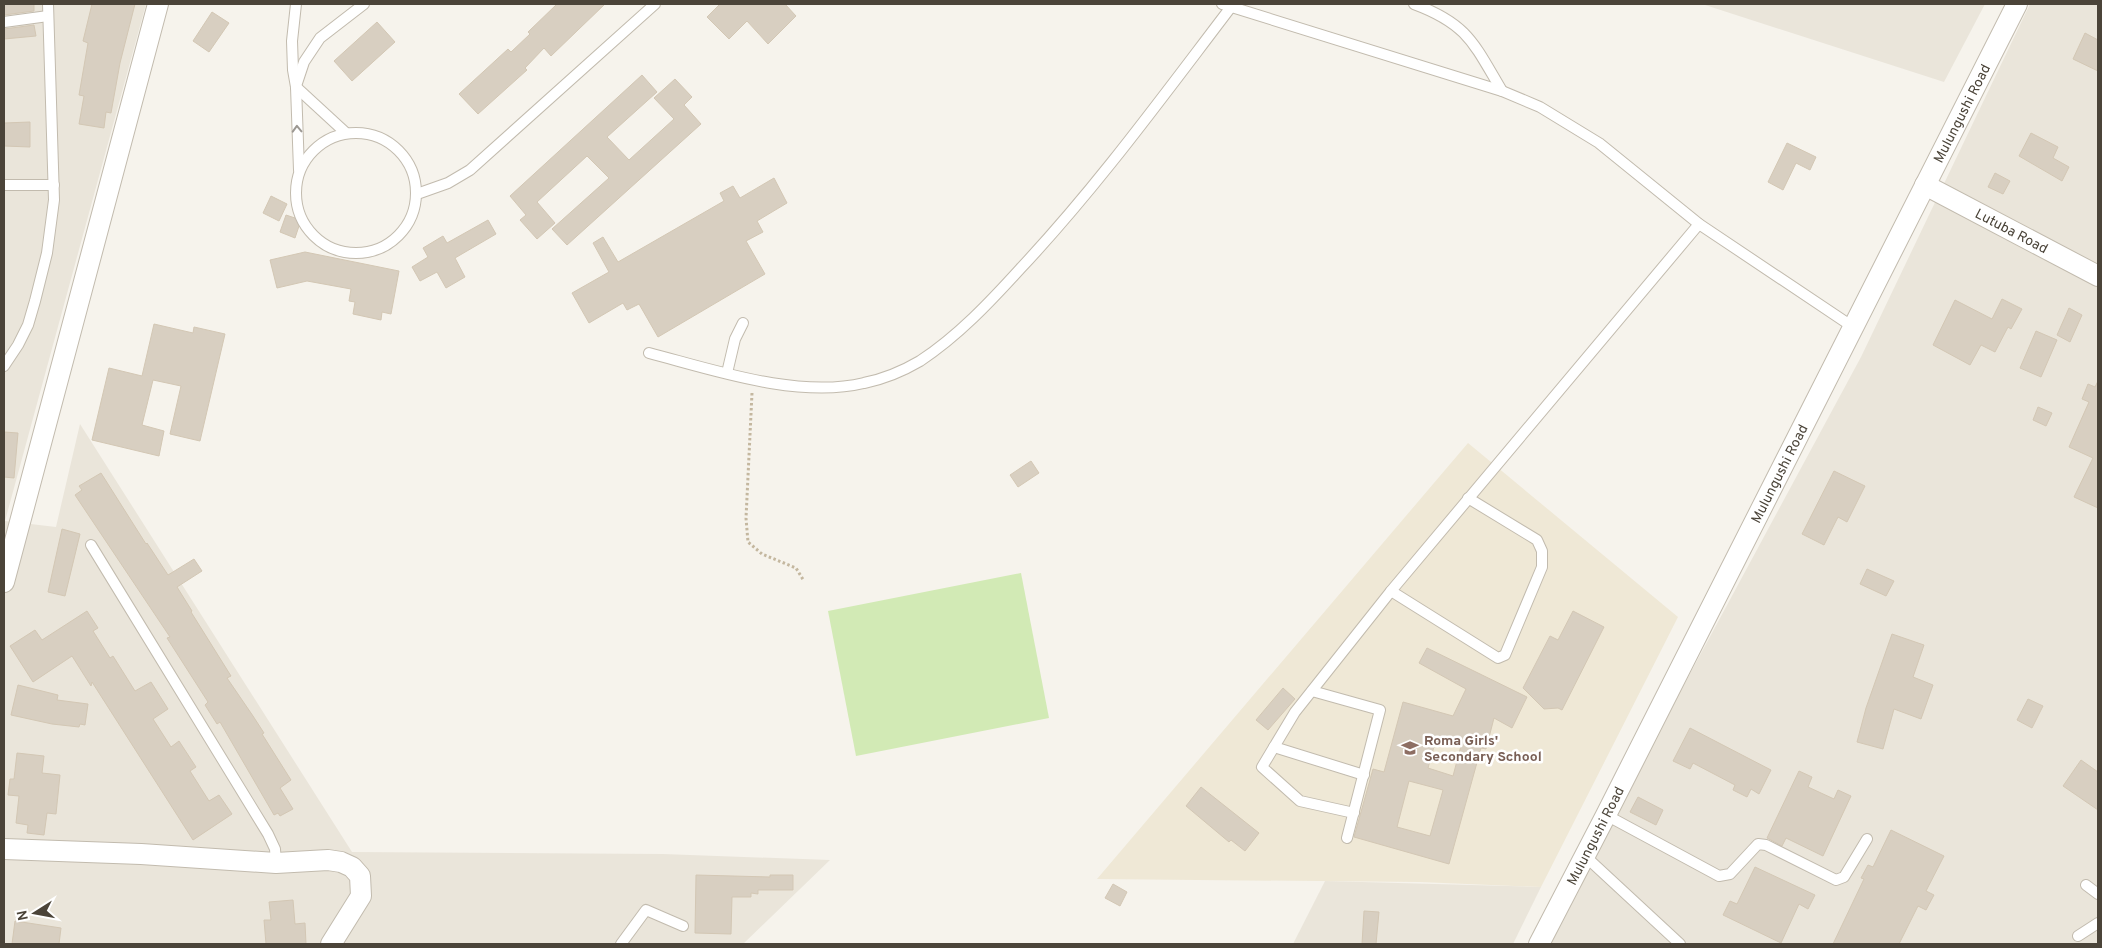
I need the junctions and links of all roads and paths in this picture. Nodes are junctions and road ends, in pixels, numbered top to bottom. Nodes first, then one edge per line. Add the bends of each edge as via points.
1 (48, 4) edge
2 (158, 4) edge
3 (296, 4) edge
4 (364, 4) edge
5 (655, 4) edge
6 (1414, 4) edge
7 (2017, 4) edge
8 (1226, 5) edge
9 (48, 16) junction
10 (4, 22) edge
11 (296, 87) junction
12 (1502, 91) junction
13 (346, 133) junction
14 (299, 171) junction
15 (4, 185) edge
16 (54, 185) junction
17 (1925, 185) junction
18 (416, 194) junction
19 (1699, 224) junction
20 (2098, 276) edge
21 (743, 323) dead end
22 (1853, 327) junction
23 (649, 353) dead end
24 (4, 366) edge
25 (727, 373) junction
26 (755, 380) junction
27 (1468, 498) junction
28 (91, 545) dead end
29 (804, 581) dead end
30 (4, 582) edge
31 (1391, 591) junction
32 (1312, 691) junction
33 (1274, 747) junction
34 (1364, 775) junction
35 (1354, 813) junction
36 (1606, 815) junction
37 (1348, 838) dead end
38 (1867, 839) dead end
39 (4, 849) edge
40 (1585, 856) junction
41 (276, 863) junction
42 (2086, 886) dead end
43 (2098, 894) edge
44 (2098, 923) edge
45 (683, 926) dead end
46 (2078, 936) dead end
47 (331, 944) edge
48 (621, 944) edge
49 (1539, 944) edge
50 (1680, 944) edge

1 - 9 lane
2 - 30 street
3 - 11 lane via 292,41
4 - 11 lane via 320,38 304,62
5 - 18 lane via 470,170
6 - 12 lane via 1457,25 1468,36
7 - 17 street, Mulungushi Road
8 - 12 lane
8 - 26 lane via 1110,163 1057,229 942,345 891,376 863,384 796,386
9 - 10 lane
9 - 16 lane
11 - 13 lane
14 -> 11 lane
12 - 19 lane via 1540,107 1600,143
13 - 14 lane via 326,139 310,152
13 - 18 lane via 367,133 387,140 403,155 413,173
14 - 18 lane via 295,190 297,209 305,226 318,241 334,250 354,254 373,252 390,244 404,230 413,213
15 - 16 lane
16 - 24 lane via 47,253 35,301 28,325
17 - 20 street, Lutuba Road
17 - 22 street, Mulungushi Road
19 - 22 lane
19 - 27 lane
21 - 25 lane
22 - 36 street, Mulungushi Road
23 - 25 lane
25 - 26 lane
26 - 29 path via 750,398 748,542 762,554 796,568
27 - 31 lane
27 - 31 lane via 1537,540 1542,551 1542,567 1505,656 1498,658
28 - 41 lane via 268,834 275,848
31 - 32 lane
32 - 33 lane
32 - 34 lane via 1380,710
33 - 34 lane
33 - 35 lane via 1262,767 1300,801
34 - 35 lane
35 - 37 lane
36 - 38 lane via 1719,876 1730,874 1758,844 1836,880 1844,877
36 - 40 street, Mulungushi Road
39 - 41 street
40 - 49 street, Mulungushi Road
40 - 50 lane
41 - 47 street via 341,862 360,876 361,896
42 - 43 lane
44 - 46 lane
45 - 48 lane via 646,910

